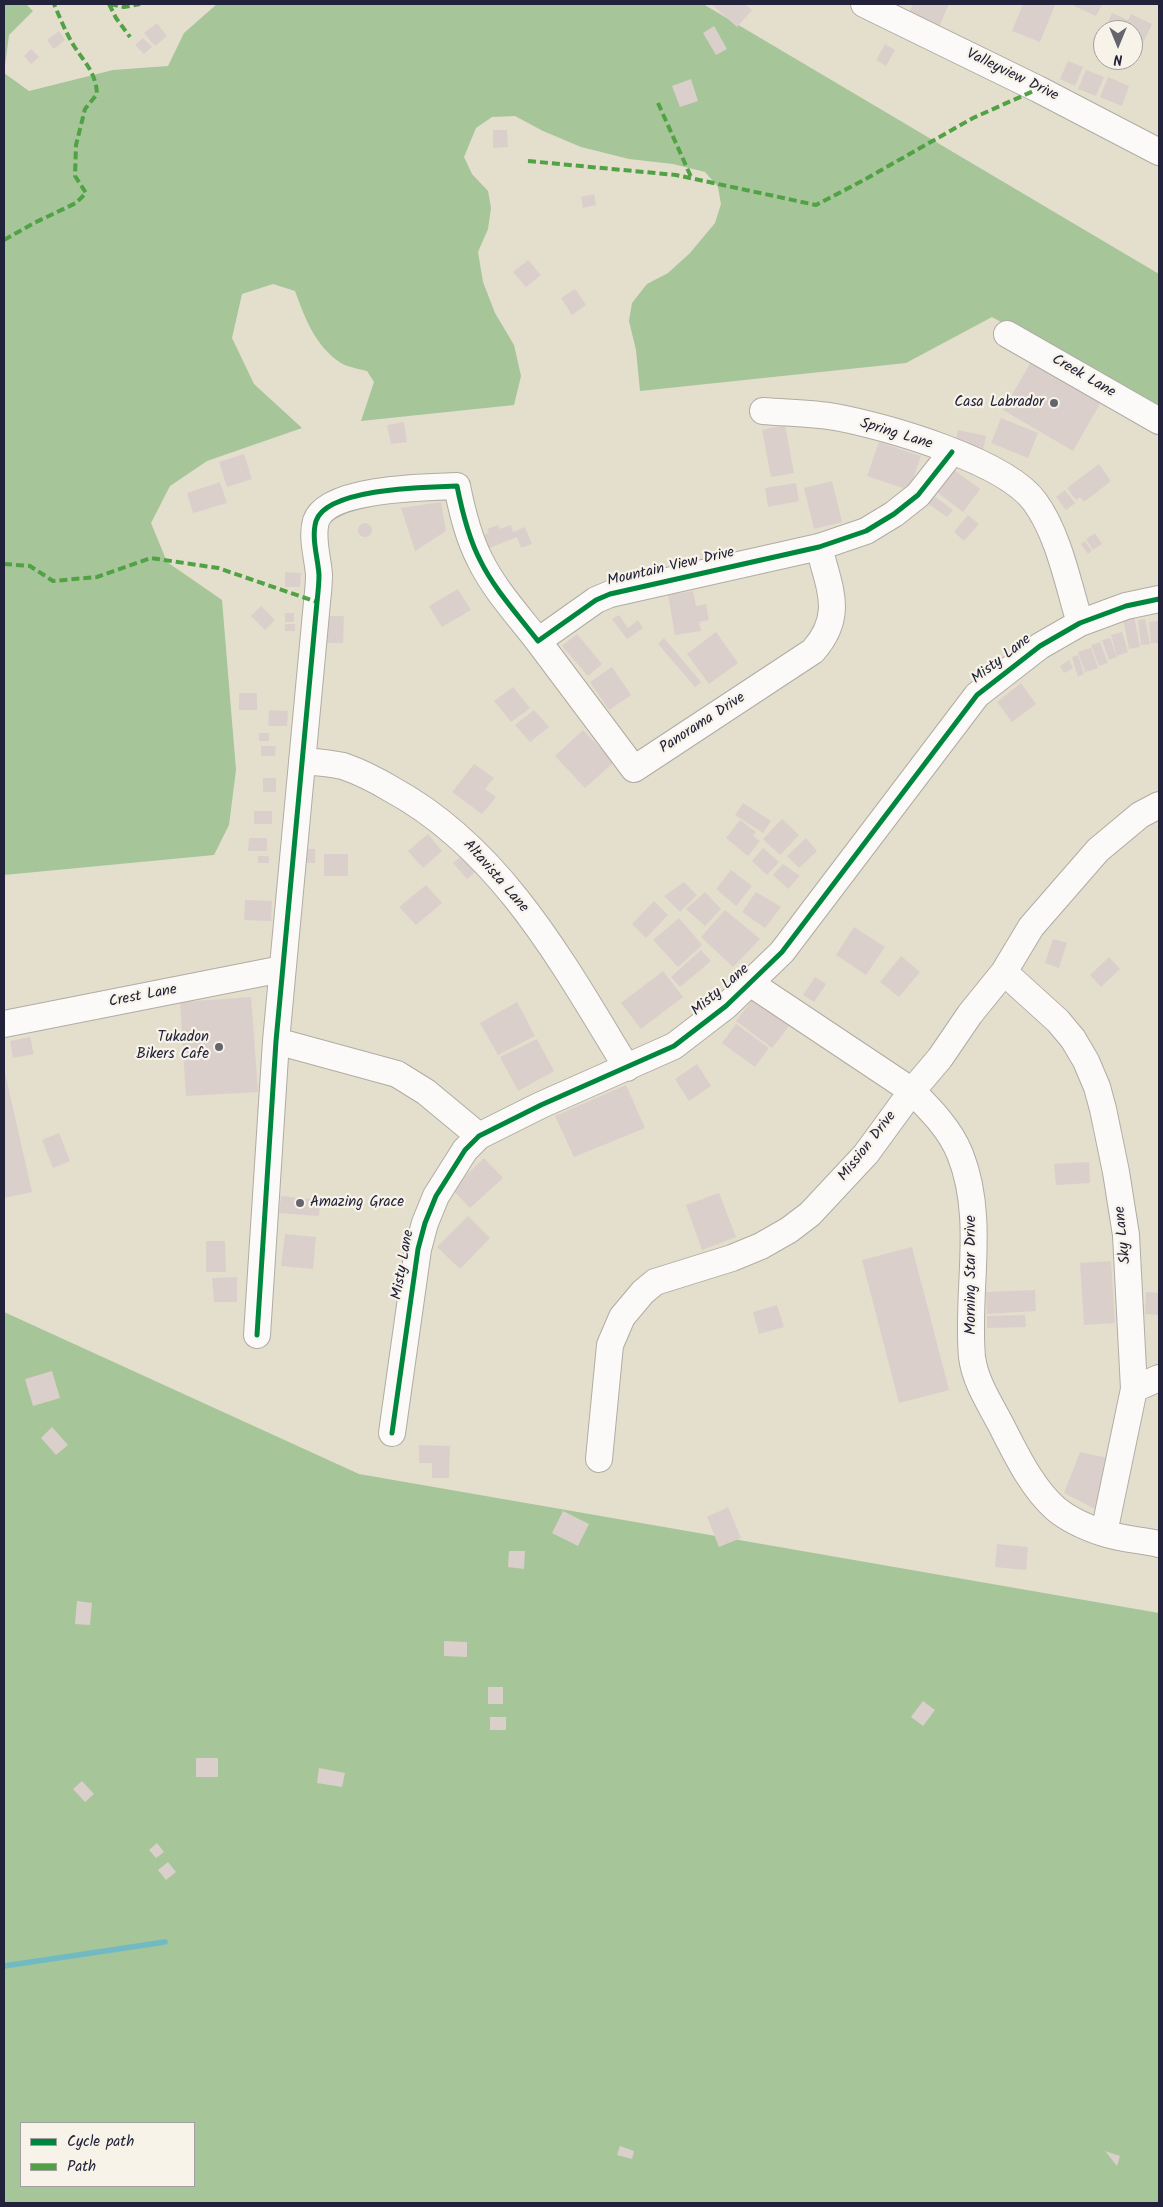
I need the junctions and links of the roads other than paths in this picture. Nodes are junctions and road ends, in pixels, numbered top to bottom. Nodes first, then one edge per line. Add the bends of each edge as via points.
1 (864, 4) edge
2 (1159, 152) edge
3 (1007, 334) dead end
4 (763, 410) dead end
5 (1159, 421) edge
6 (952, 452) junction
7 (819, 547) junction
8 (1159, 599) edge
9 (1080, 623) junction
10 (538, 641) junction
11 (302, 760) junction
12 (1159, 805) edge
13 (282, 969) junction
14 (1004, 972) junction
15 (750, 983) junction
16 (4, 1024) edge
17 (276, 1041) junction
18 (627, 1068) junction
19 (912, 1091) junction
20 (479, 1136) junction
21 (257, 1335) dead end
22 (1159, 1378) edge
23 (1134, 1389) junction
24 (392, 1434) dead end
25 (599, 1459) dead end
26 (1104, 1533) junction
27 (1159, 1544) edge

1 - 2 street, Valleyview Drive via 1038,88
3 - 5 street, Creek Lane
4 - 6 street, Spring Lane via 835,417 899,433
6 - 7 street, Mountain View Drive via 918,494 894,514 866,531
6 - 9 street, Spring Lane via 988,466 1026,491 1035,501 1052,534
7 - 10 street, Mountain View Drive via 610,594 596,600
7 - 10 street, Panorama Drive via 833,604 832,618 822,641 813,651 634,769
8 - 9 street, Misty Lane via 1126,606
9 - 15 street, Misty Lane via 1040,646 977,695 782,952
10 - 11 street via 499,591 480,560 463,516 457,486 400,488 334,503 322,511 314,534 319,576
11 - 13 street
11 - 18 street, Altavista Lane via 342,766 367,776 426,810 460,837 532,920
12 - 14 street, Mission Drive via 1140,815 1098,850 1031,927
13 - 16 street, Crest Lane
13 - 17 street
14 - 19 street, Mission Drive
14 - 23 street, Sky Lane via 1073,1039 1097,1087 1126,1235
15 - 18 street, Misty Lane via 674,1046
15 - 19 street, Morning Star Drive
17 - 20 street via 396,1074 426,1092
17 - 21 street
18 - 20 street, Misty Lane via 541,1104
19 - 25 street, Mission Drive via 866,1154 828,1196 789,1230 732,1258 655,1282 643,1292 622,1317 610,1345
19 - 26 street, Morning Star Drive via 949,1132 967,1177 974,1239 970,1334 972,1360 979,1382 1013,1448 1043,1495 1057,1509
20 - 24 street, Misty Lane via 450,1170 425,1223 418,1249
22 - 23 street
23 - 26 street, Sky Lane
26 - 27 street, Morning Star Drive

